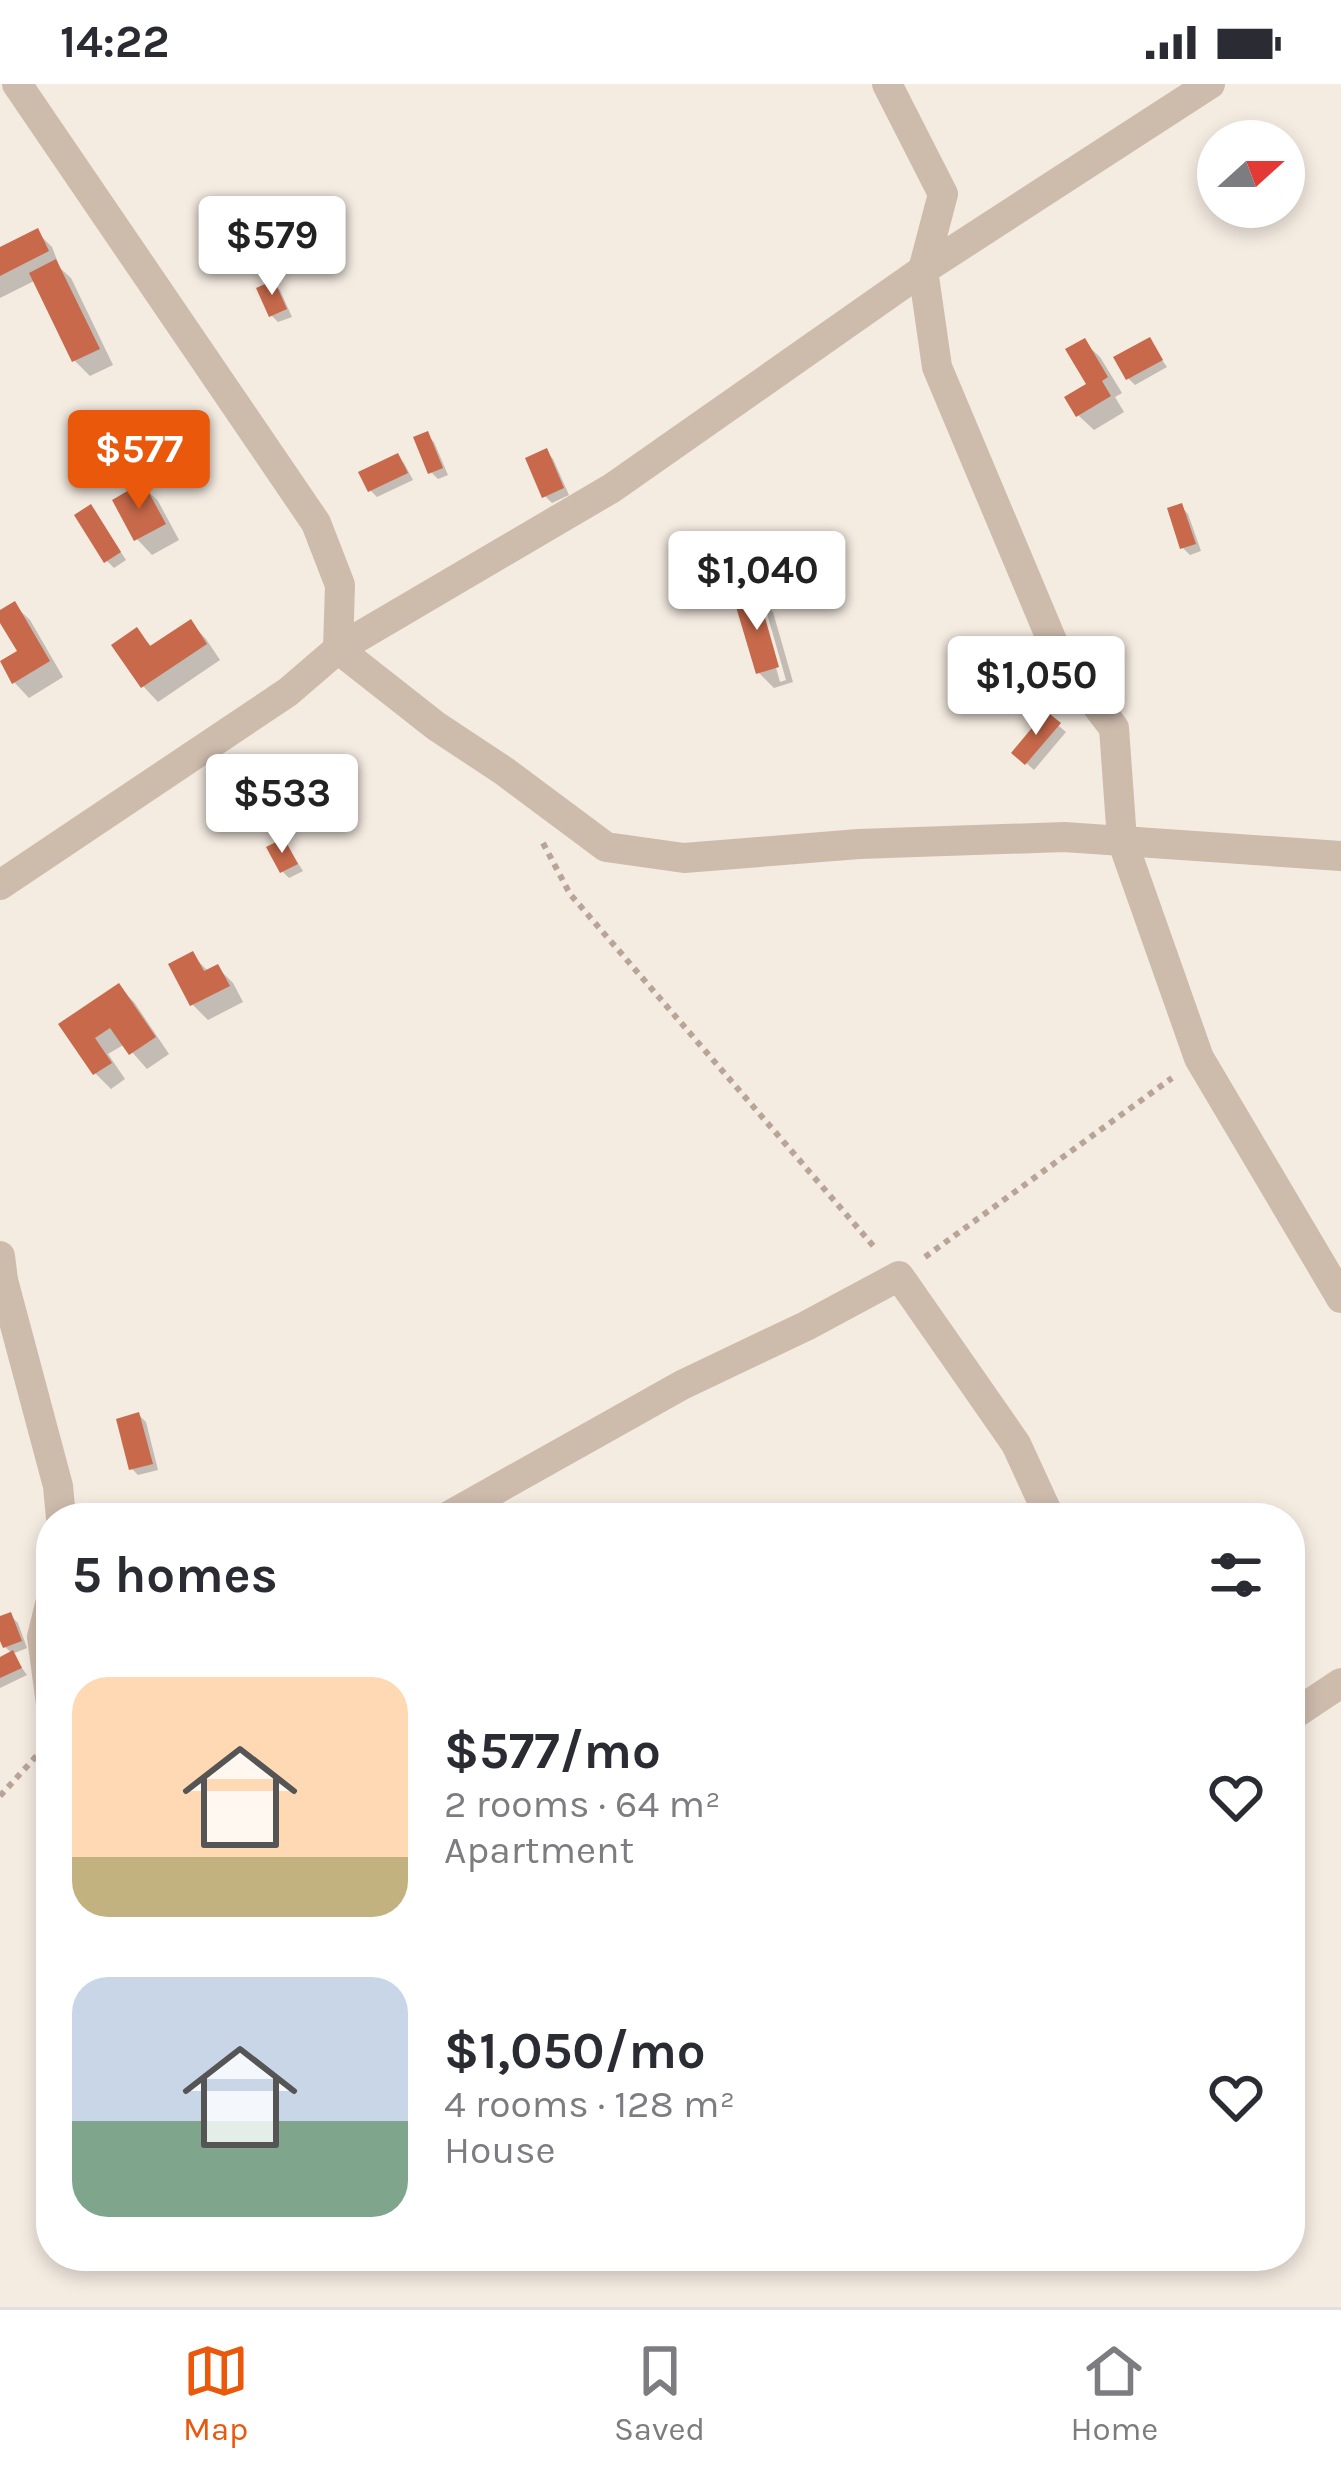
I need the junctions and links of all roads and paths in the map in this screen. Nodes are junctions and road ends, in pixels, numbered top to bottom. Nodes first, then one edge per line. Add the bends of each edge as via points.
1 (17, 84) edge
2 (887, 84) edge
3 (1210, 84) edge
4 (923, 269) junction
5 (338, 649) junction
6 (537, 832) dead end
7 (1122, 840) junction
8 (1341, 856) edge
9 (0, 885) edge
10 (1199, 1058) junction
11 (0, 1256) edge
12 (899, 1276) junction
13 (1341, 1298) edge
14 (60, 1503) edge
15 (472, 1503) edge
16 (1043, 1503) edge
17 (1341, 1683) edge
18 (1305, 1707) edge
19 (36, 1756) edge
20 (0, 1796) edge

1 - 5 street via 316,523 340,585
2 - 4 street via 944,194
3 - 4 street
4 - 5 street via 612,488
4 - 7 street via 937,367 1058,655 1114,728
5 - 7 street via 606,847 684,858 859,844
5 - 9 street via 289,692
6 - 12 path via 570,894
7 - 8 street
7 - 10 street
10 - 12 path
10 - 13 street
11 - 14 street
12 - 15 street via 682,1384
12 - 16 street via 1016,1444
17 - 18 street
19 - 20 path

